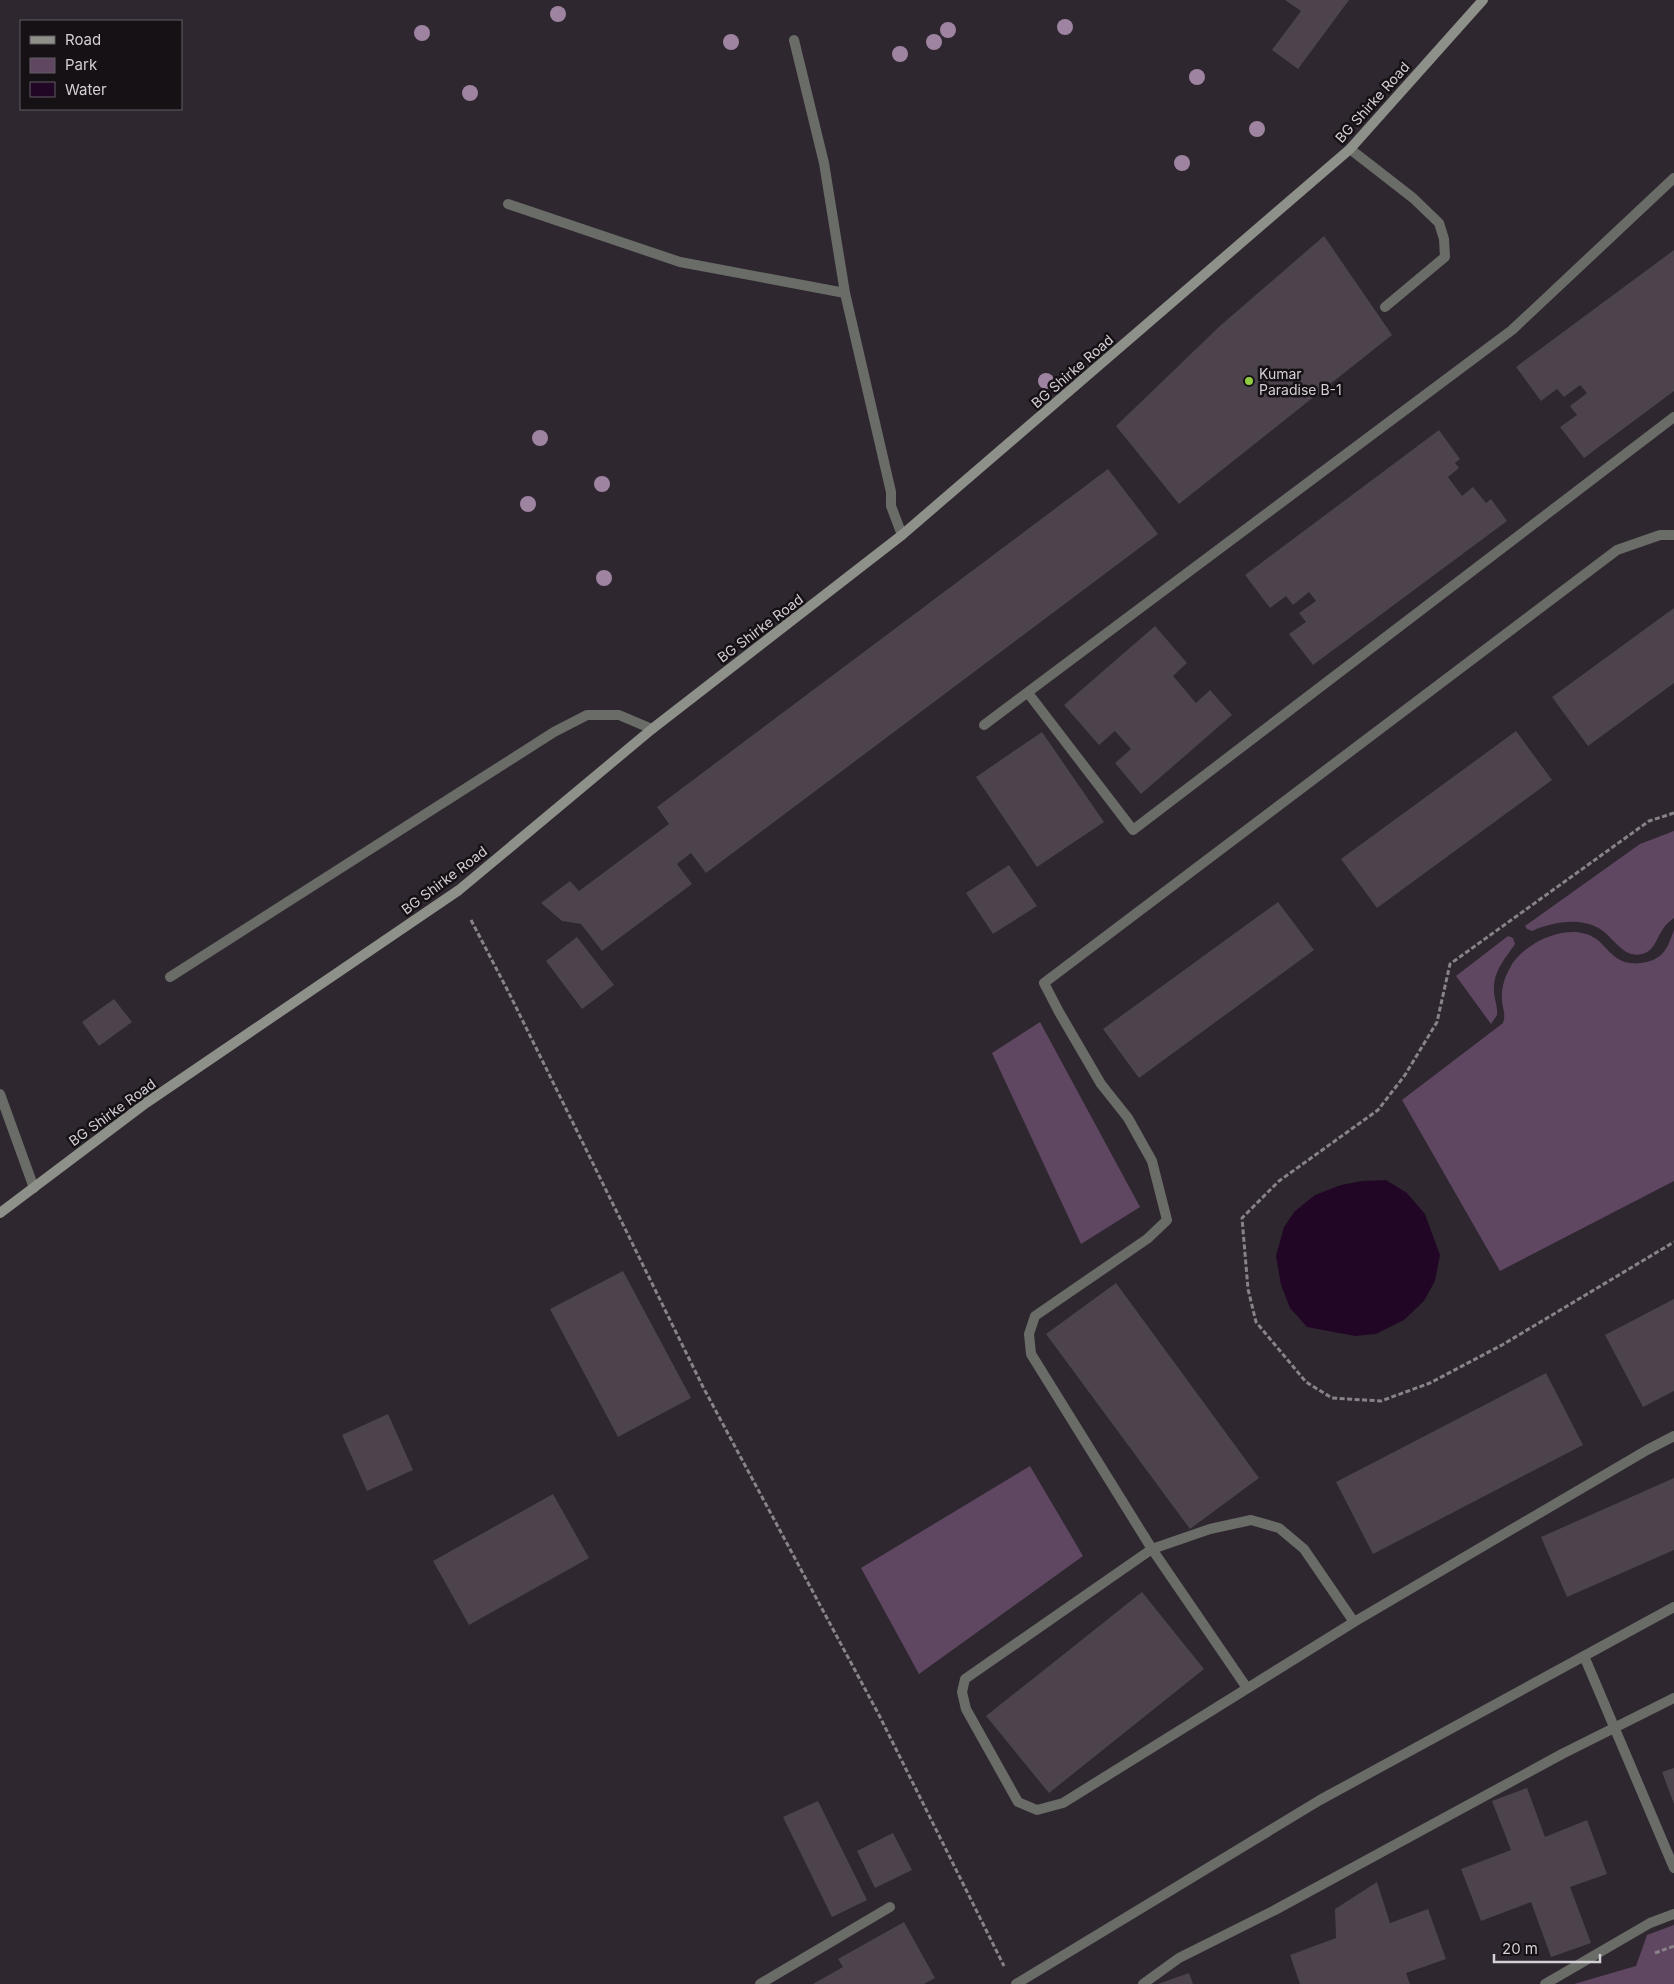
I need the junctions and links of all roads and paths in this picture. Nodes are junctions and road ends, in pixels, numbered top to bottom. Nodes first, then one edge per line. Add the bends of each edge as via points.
1 (1483, 0) edge
2 (794, 40) dead end
3 (1350, 149) junction
4 (1674, 178) edge
5 (508, 204) dead end
6 (844, 293) junction
7 (1385, 307) dead end
8 (1674, 416) edge
9 (902, 535) junction
10 (1674, 535) edge
11 (1028, 693) junction
12 (984, 726) dead end
13 (652, 729) junction
14 (1674, 813) edge
15 (471, 920) dead end
16 (170, 978) dead end
17 (0, 1094) edge
18 (34, 1188) junction
19 (0, 1213) edge
20 (1674, 1242) edge
21 (1674, 1436) edge
22 (1152, 1550) junction
23 (1674, 1607) edge
24 (1354, 1622) junction
25 (1584, 1656) junction
26 (1247, 1688) junction
27 (1674, 1698) edge
28 (1615, 1728) junction
29 (1674, 1868) edge
30 (890, 1907) dead end
31 (1674, 1914) edge
32 (1674, 1946) edge
33 (1655, 1953) dead end
34 (1004, 1967) dead end
35 (760, 1984) edge
36 (1016, 1984) edge
37 (1143, 1984) edge
38 (1545, 1984) edge

1 - 3 street, BG Shirke Road
2 - 6 street via 824,163
3 - 7 street via 1439,222 1444,240 1445,256
3 - 9 street, BG Shirke Road
4 - 11 street via 1512,330
5 - 6 street via 680,262
6 - 9 street via 892,506
8 - 11 street via 1133,830
9 - 13 street, BG Shirke Road
10 - 22 street via 1660,535 1617,550 1044,983 1101,1084 1128,1118 1152,1161 1167,1220 1147,1239 1035,1316 1029,1334 1031,1354
11 - 12 street
13 - 16 street via 619,715 587,715 554,732
13 - 18 street, BG Shirke Road via 459,890 146,1104
14 - 20 path via 1649,821 1450,964 1436,1022 1405,1075 1378,1110 1279,1181 1242,1218 1248,1289 1256,1322 1306,1382 1332,1398 1381,1401 1430,1383 1502,1345
15 - 34 path via 703,1387 879,1715
17 - 18 street
18 - 19 street, BG Shirke Road
21 - 24 street
22 - 24 street via 1210,1529 1251,1520 1279,1528 1304,1549
22 - 26 street
22 - 26 street via 965,1679 962,1692 966,1708 1018,1802 1037,1810 1062,1803
23 - 25 street
24 - 26 street
25 - 28 street
25 - 36 street via 1320,1800
27 - 28 street
28 - 29 street
28 - 37 street via 1179,1958
30 - 35 street
31 - 38 street via 1650,1923
32 - 33 path

